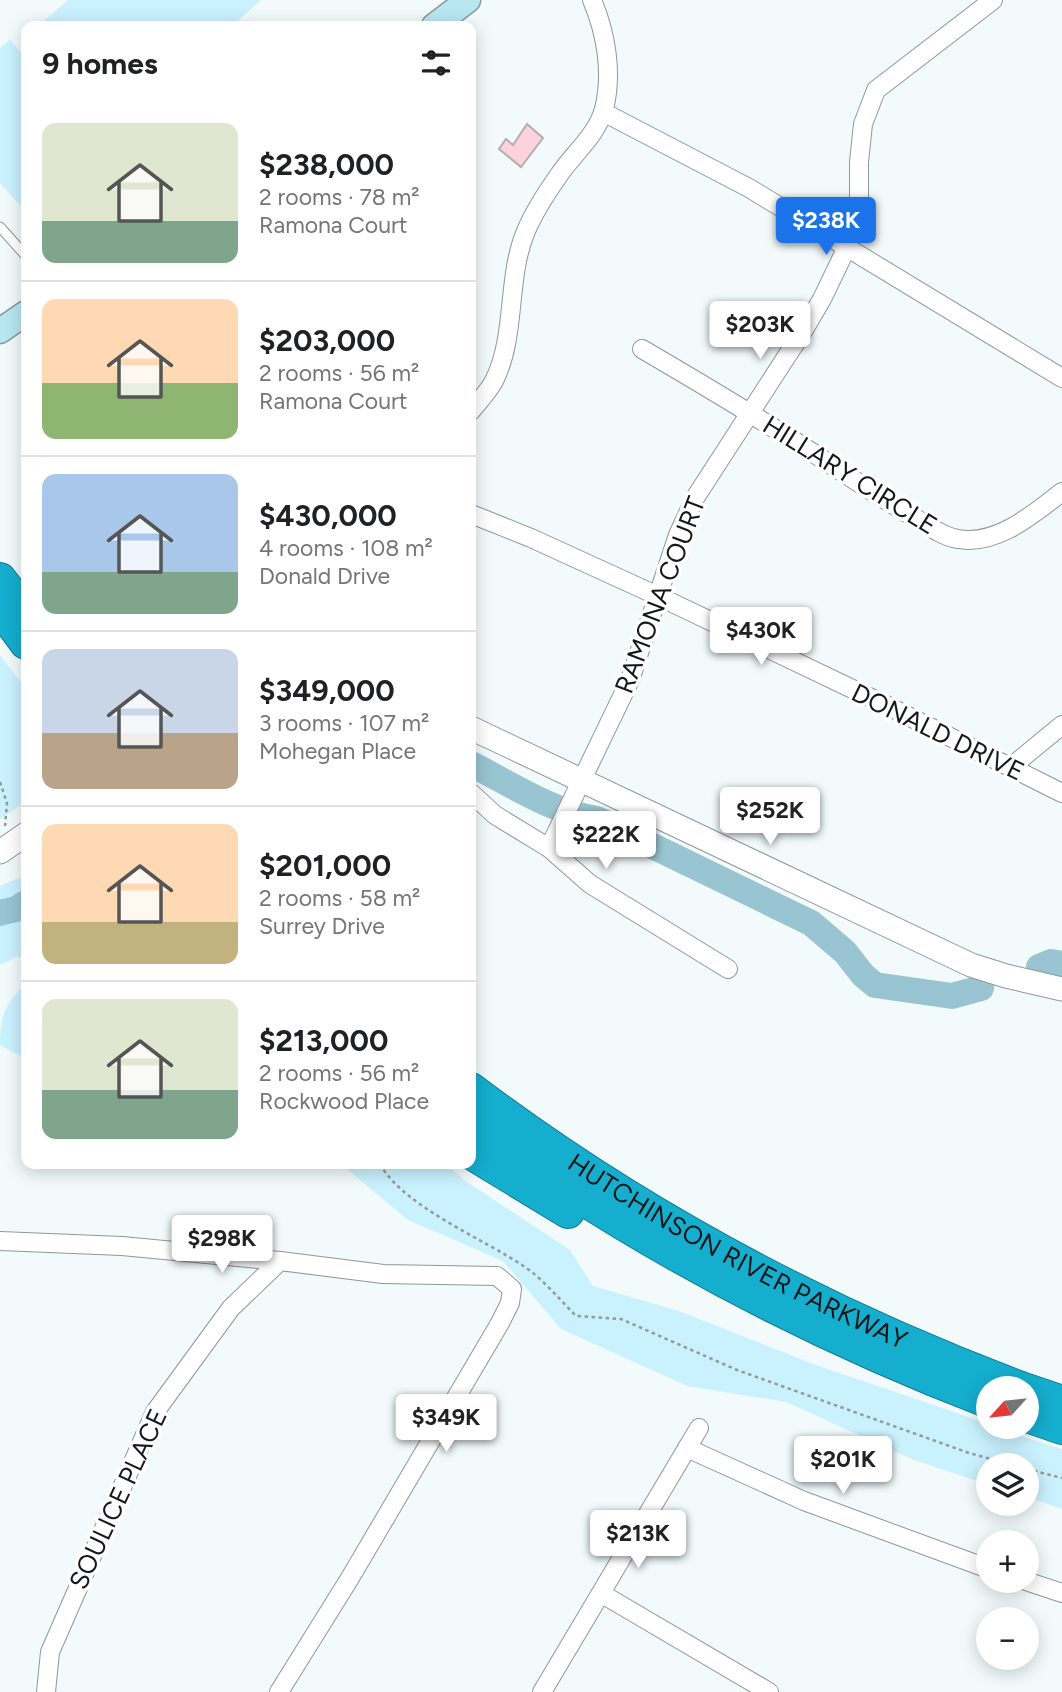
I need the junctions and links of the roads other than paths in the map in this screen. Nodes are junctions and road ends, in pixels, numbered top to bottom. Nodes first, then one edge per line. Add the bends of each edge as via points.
1 (468, 0) edge
2 (592, 0) edge
3 (993, 0) edge
4 (441, 21) edge
5 (603, 112) junction
6 (0, 227) edge
7 (847, 247) junction
8 (21, 250) edge
9 (21, 316) edge
10 (0, 331) edge
11 (642, 349) dead end
12 (1062, 379) edge
13 (476, 404) edge
14 (749, 412) junction
15 (1062, 492) edge
16 (476, 516) edge
17 (0, 579) edge
18 (658, 596) junction
19 (21, 606) edge
20 (0, 608) edge
21 (21, 636) edge
22 (1062, 724) edge
23 (476, 730) edge
24 (1011, 767) junction
25 (583, 782) junction
26 (1062, 793) edge
27 (476, 798) edge
28 (21, 837) edge
29 (549, 848) junction
30 (0, 852) edge
31 (728, 969) dead end
32 (1062, 989) edge
33 (476, 1093) edge
34 (476, 1124) edge
35 (476, 1156) edge
36 (0, 1241) edge
37 (280, 1261) junction
38 (747, 1294) junction
39 (991, 1376) edge
40 (1040, 1394) edge
41 (976, 1397) edge
42 (1062, 1402) edge
43 (1040, 1421) edge
44 (699, 1428) dead end
45 (1062, 1429) edge
46 (687, 1448) junction
47 (976, 1564) edge
48 (1039, 1585) edge
49 (1062, 1593) edge
50 (602, 1594) junction
51 (46, 1692) edge
52 (279, 1692) edge
53 (542, 1692) edge
54 (769, 1692) edge

1 - 4 main road
2 - 5 street via 606,41
3 - 7 street, RAMONA COURT via 876,90 863,124 859,200
5 - 7 street via 749,188
5 - 13 street via 527,229 519,250 503,358
6 - 8 lane
7 - 12 street
7 - 14 street, RAMONA COURT via 817,309
9 - 10 main road
11 - 14 street, HILLARY CIRCLE
14 - 15 street, HILLARY CIRCLE via 877,495 957,539 1006,531
14 - 18 street, RAMONA COURT via 695,498
16 - 18 street, DONALD DRIVE
17 - 19 highway
18 - 24 street, DONALD DRIVE
18 - 25 street, RAMONA COURT via 630,680
20 - 21 highway
22 - 24 street
23 - 25 street
24 - 26 street, DONALD DRIVE
25 - 29 street, RAMONA COURT
25 - 32 street via 971,965
27 - 29 street via 495,815
28 - 30 street
29 - 31 street via 590,884
33 - 39 highway, HUTCHINSON RIVER PARKWAY via 601,1180 777,1281
34 - 38 highway, HUTCHINSON RIVER PARKWAY via 565,1187
35 - 38 highway via 653,1260
36 - 37 street
37 - 51 street, SOULICE PLACE via 231,1308 155,1412 50,1652
37 - 52 street via 383,1274 497,1276 512,1289 510,1303
38 - 41 highway, HUTCHINSON RIVER PARKWAY via 891,1364
40 - 42 highway
43 - 45 highway
44 - 46 street
46 - 47 street via 804,1501
46 - 50 street
48 - 49 street
50 - 53 street
50 - 54 street

